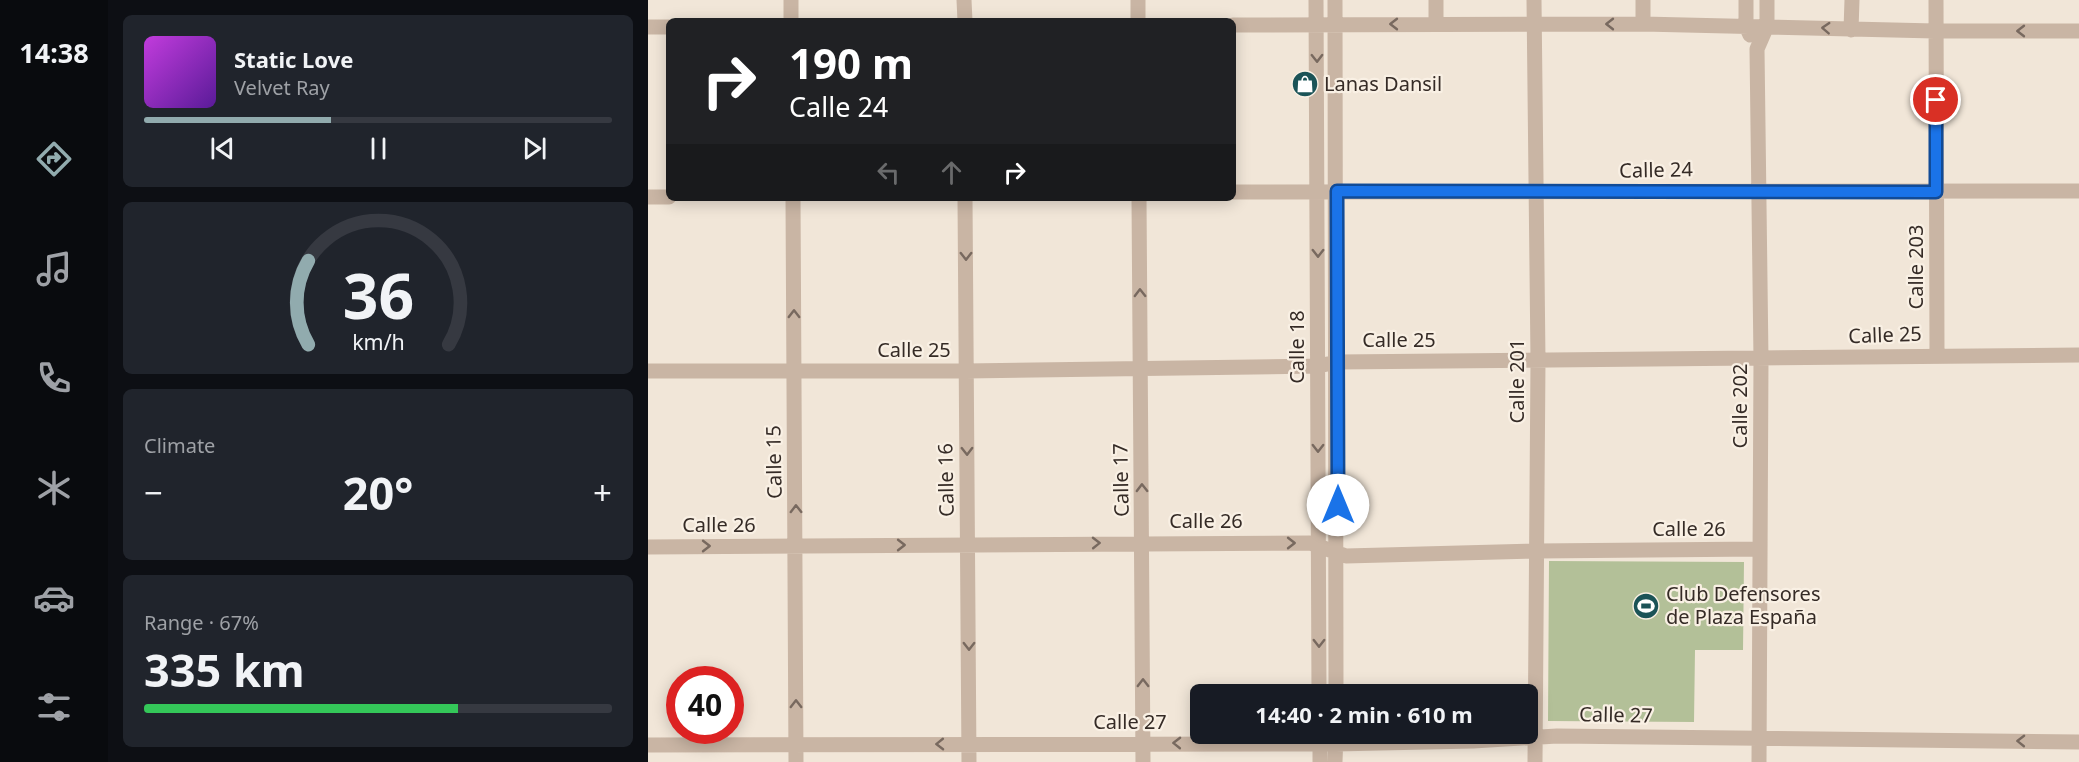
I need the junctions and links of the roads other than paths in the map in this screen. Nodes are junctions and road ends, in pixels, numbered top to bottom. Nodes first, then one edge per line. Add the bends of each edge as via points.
1 (791, 0) edge
2 (964, 0) edge
3 (1138, 0) edge
4 (1316, 0) edge
5 (1335, 0) edge
6 (1436, 0) edge
7 (1534, 0) edge
8 (1643, 0) edge
9 (1746, 0) edge
10 (1767, 0) edge
11 (1852, 0) edge
12 (1936, 0) edge
13 (791, 18) edge
14 (965, 18) edge
15 (1138, 18) edge
16 (1316, 24) junction
17 (1335, 24) junction
18 (1436, 24) junction
19 (1643, 24) junction
20 (1236, 25) edge
21 (1534, 25) junction
22 (1746, 26) junction
23 (1767, 26) junction
24 (648, 27) edge
25 (666, 27) edge
26 (1851, 30) junction
27 (1935, 31) junction
28 (2079, 32) edge
29 (1757, 50) junction
30 (1759, 190) junction
31 (1337, 191) junction
32 (2079, 191) edge
33 (1236, 192) edge
34 (1936, 192) junction
35 (1318, 193) junction
36 (1536, 193) junction
37 (648, 196) edge
38 (666, 196) edge
39 (793, 201) edge
40 (965, 201) edge
41 (1138, 201) edge
42 (1937, 355) junction
43 (2079, 355) edge
44 (1761, 359) junction
45 (1538, 360) junction
46 (1337, 362) junction
47 (1318, 366) junction
48 (1140, 370) junction
49 (648, 371) edge
50 (966, 371) junction
51 (794, 372) junction
52 (1143, 542) junction
53 (1318, 544) junction
54 (968, 545) junction
55 (796, 546) junction
56 (648, 547) edge
57 (1760, 549) junction
58 (1537, 551) junction
59 (1338, 553) junction
60 (1319, 684) edge
61 (1336, 684) edge
62 (1536, 684) edge
63 (1538, 737) edge
64 (1759, 738) junction
65 (1190, 742) edge
66 (2079, 742) edge
67 (969, 743) junction
68 (1143, 743) junction
69 (1320, 744) edge
70 (1336, 744) edge
71 (1535, 744) edge
72 (648, 745) edge
73 (796, 745) junction
74 (796, 762) edge
75 (969, 762) edge
76 (1143, 762) edge
77 (1320, 762) edge
78 (1335, 762) edge
79 (1535, 762) edge
80 (1759, 762) edge

1 - 13 street
2 - 14 street
3 - 15 street
4 - 16 street, Calle 18
5 - 17 street, Calle 18
6 - 18 street
7 - 21 street, Calle 201
8 - 19 street
9 - 22 street, Calle 202
10 - 23 street, Calle 202
11 - 26 street
12 - 27 street, Calle 203
16 - 17 street
16 - 20 street
16 -> 35 street, Calle 18
18 -> 17 street
17 - 31 street, Calle 18
18 - 21 street
19 -> 21 street
19 - 22 street
21 - 36 street, Calle 201
22 - 23 street
22 - 29 street, Calle 202
26 -> 23 street
23 - 29 street, Calle 202
24 - 25 street
26 - 27 street
28 -> 27 street
27 - 34 street, Calle 203
29 - 30 street, Calle 202
30 - 34 street, Calle 24
30 - 36 street, Calle 24
30 - 44 street, Calle 202
31 - 35 street, Calle 24
31 - 36 street, Calle 24
31 - 46 street, Calle 18
32 - 34 street, Calle 24
33 - 35 street, Calle 24
34 - 42 street, Calle 203
35 -> 47 street, Calle 18
36 - 45 street, Calle 201
37 - 38 street
51 -> 39 street, Calle 15
40 -> 50 street, Calle 16
48 -> 41 street, Calle 17
42 - 43 street, Calle 25
42 - 44 street, Calle 25
44 - 45 street, Calle 25
44 - 57 street, Calle 202
45 - 46 street, Calle 25
45 - 58 street, Calle 201
46 - 47 street, Calle 25
46 - 59 street, Calle 18
47 - 48 street, Calle 25
47 -> 53 street, Calle 18
48 - 50 street, Calle 25
52 -> 48 street, Calle 17
49 - 51 street, Calle 25
50 - 51 street, Calle 25
50 -> 54 street, Calle 16
55 -> 51 street, Calle 15
52 -> 53 street, Calle 26
54 -> 52 street, Calle 26
68 -> 52 street, Calle 17
53 - 59 street, Calle 26
53 -> 60 street, Calle 18
55 -> 54 street, Calle 26
54 -> 67 street, Calle 16
56 -> 55 street, Calle 26
73 -> 55 street, Calle 15
57 - 58 street, Calle 26
57 - 64 street, Calle 202
58 - 59 street, Calle 26 via 1346,556
58 - 62 street, Calle 201
59 - 61 street, Calle 18
63 - 64 street, Calle 27
66 -> 64 street, Calle 27
64 - 80 street, Calle 202
65 -> 68 street, Calle 27
67 - 68 street, Calle 27
67 -> 73 street, Calle 27
67 - 75 street, Calle 16
68 - 76 street, Calle 17
69 - 77 street
70 - 78 street
71 - 79 street, Calle 201
72 - 73 street, Calle 27
73 - 74 street, Calle 15

